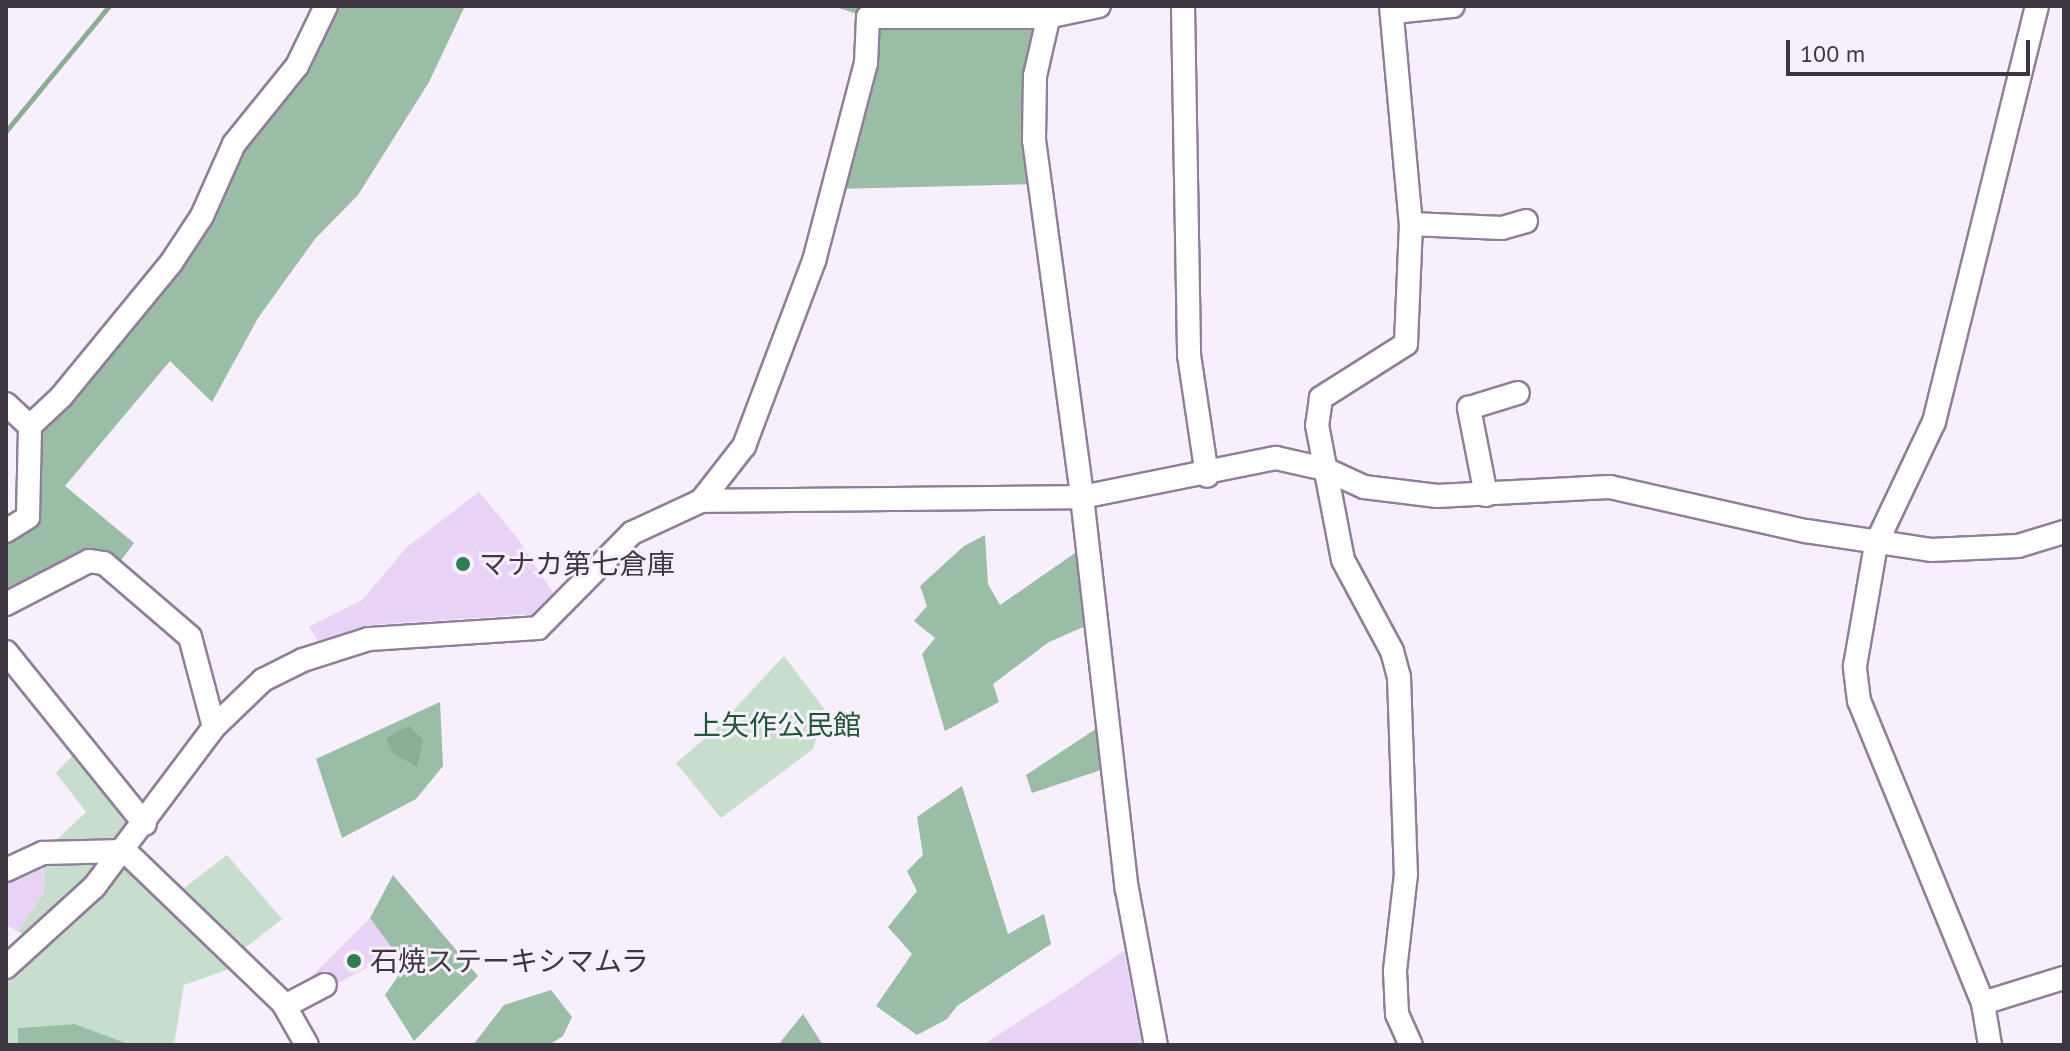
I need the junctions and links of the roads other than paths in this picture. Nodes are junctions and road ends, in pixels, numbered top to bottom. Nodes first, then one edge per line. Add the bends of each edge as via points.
1 (326, 6) edge
2 (1099, 6) edge
3 (1183, 6) edge
4 (1453, 6) edge
5 (2037, 6) edge
6 (1393, 9) edge
7 (868, 11) edge
8 (1049, 11) edge
9 (1526, 221) dead end
10 (1411, 224) junction
11 (1518, 393) dead end
12 (6, 404) edge
13 (30, 426) junction
14 (1325, 469) junction
15 (1207, 476) junction
16 (1486, 495) junction
17 (1082, 497) junction
18 (701, 501) junction
19 (6, 531) edge
20 (2064, 532) edge
21 (1876, 544) junction
22 (6, 604) edge
23 (6, 652) edge
24 (214, 727) junction
25 (145, 824) junction
26 (125, 851) junction
27 (6, 870) edge
28 (6, 967) edge
29 (2064, 978) edge
30 (325, 985) dead end
31 (1983, 1003) junction
32 (285, 1006) junction
33 (307, 1045) edge
34 (1156, 1045) edge
35 (1411, 1045) edge
36 (1990, 1045) edge

1 - 13 street via 297,66 234,144 202,216 171,263 61,397
2 - 8 street
3 - 15 street via 1189,355
4 - 6 street
5 - 21 street via 1934,422
6 - 10 street
7 - 8 street
7 - 18 street via 866,63 814,261 744,446
8 - 17 street via 1034,89 1034,140
9 - 10 street via 1502,228
10 - 14 street via 1406,344 1321,398 1317,425
11 - 16 street via 1469,408
12 - 13 street
13 - 19 street via 28,517
14 - 15 street via 1276,458
14 - 16 street via 1364,487 1437,496
14 - 35 street via 1343,560 1392,651 1399,677 1406,874 1395,971 1397,1014
15 - 17 street
16 - 21 street via 1610,487
17 - 18 street
17 - 34 street via 1127,889
18 - 24 street via 632,533 538,628 369,639 303,660 263,680
20 - 21 street via 2018,546 1973,550
21 - 31 street via 1855,666 1859,701
22 - 24 street via 89,561 104,563 190,637
23 - 25 street
24 - 25 street
25 - 26 street
26 - 27 street via 43,853
26 - 28 street via 94,887
26 - 32 street
29 - 31 street
30 - 32 street
31 - 36 street
32 - 33 street

